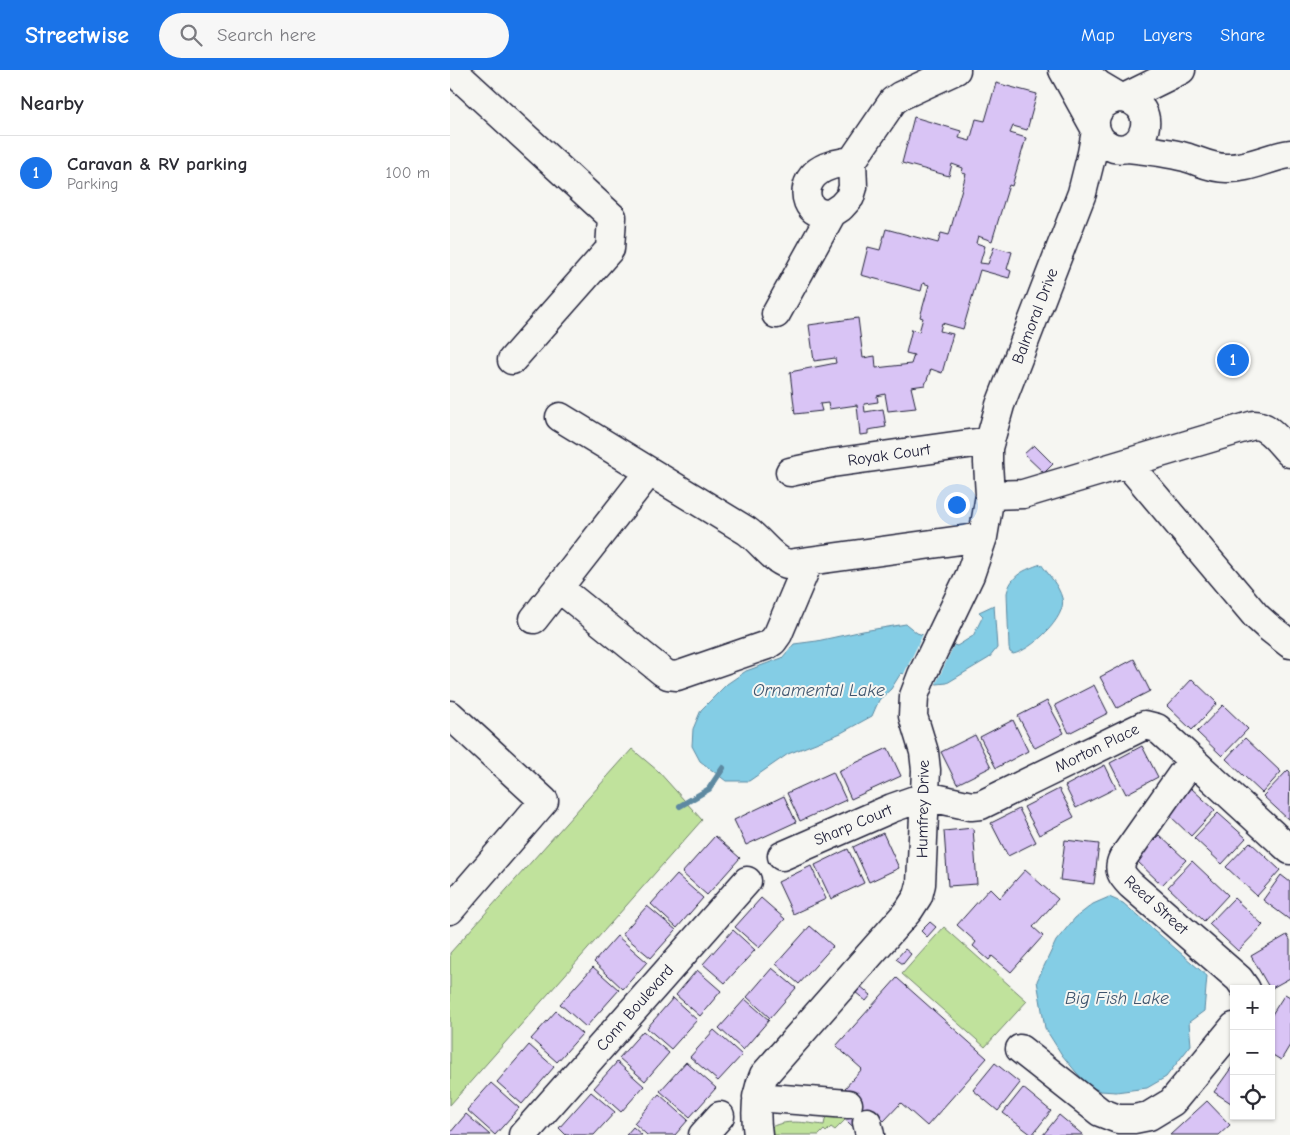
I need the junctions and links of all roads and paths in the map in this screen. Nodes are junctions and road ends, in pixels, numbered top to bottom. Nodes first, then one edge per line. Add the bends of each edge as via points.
1 (452, 70) edge
2 (956, 70) edge
3 (1063, 70) edge
4 (1081, 70) edge
5 (1181, 70) edge
6 (1122, 98) junction
7 (1145, 119) junction
8 (1096, 129) junction
9 (1125, 148) junction
10 (1290, 154) edge
11 (1184, 157) junction
12 (852, 162) junction
13 (1082, 192) junction
14 (832, 213) junction
15 (776, 314) dead end
16 (512, 360) dead end
17 (560, 417) dead end
18 (990, 441) junction
19 (1290, 452) edge
20 (1127, 463) junction
21 (649, 472) junction
22 (790, 472) dead end
23 (990, 495) junction
24 (984, 537) junction
25 (808, 563) junction
26 (559, 588) junction
27 (534, 619) dead end
28 (1290, 644) edge
29 (450, 715) edge
30 (1192, 760) junction
31 (926, 796) junction
32 (1290, 850) edge
33 (782, 856) dead end
34 (747, 881) dead end
35 (450, 910) edge
36 (1243, 985) edge
37 (1232, 1030) edge
38 (1020, 1050) dead end
39 (757, 1097) junction
40 (862, 1120) edge
41 (523, 1135) edge
42 (758, 1135) edge

1 - 16 street via 612,218 610,249
2 - 12 street via 893,101
3 - 8 street
4 - 6 street via 1098,85
5 - 6 street
5 - 7 street via 1159,94
6 - 7 street via 1139,106
6 - 8 street via 1108,101 1101,107 1095,118
7 - 9 street via 1140,139
7 - 11 street
8 - 9 street via 1100,140 1108,146
8 - 13 street, Balmoral Drive
9 - 11 street
9 - 13 street, Balmoral Drive via 1100,170
10 - 11 street via 1224,168
12 - 14 street via 852,192 845,204
12 - 14 street via 820,170 808,186 806,197 810,206 822,213
13 - 18 street, Balmoral Drive via 1000,405
14 - 15 street
17 - 21 street
18 - 22 street, Royak Court
18 - 23 street, Humfrey Drive
19 - 20 street via 1265,428 1255,425
20 - 23 street via 1023,494
20 - 28 street via 1256,616
21 - 25 street via 753,535 783,563
21 - 26 street
23 - 24 street, Humfrey Drive
24 - 25 street
24 - 31 street, Humfrey Drive via 970,575 915,693 913,716 925,758
25 - 26 street via 773,641 677,676 663,672
26 - 27 street
29 - 35 street via 544,801
30 - 31 street, Morton Place via 1153,725 1145,725 981,805 971,806
30 - 32 street, Morton Place
30 - 36 street, Reed Street via 1123,858 1120,873
31 - 33 street, Sharp Court
31 - 39 street, Humfrey Drive via 921,888 915,902 764,1075
34 - 41 street, Conn Boulevard
37 - 38 street via 1172,1102 1149,1116 1134,1119 1118,1119 1100,1112
39 - 40 street
39 - 42 street, Humfrey Drive

